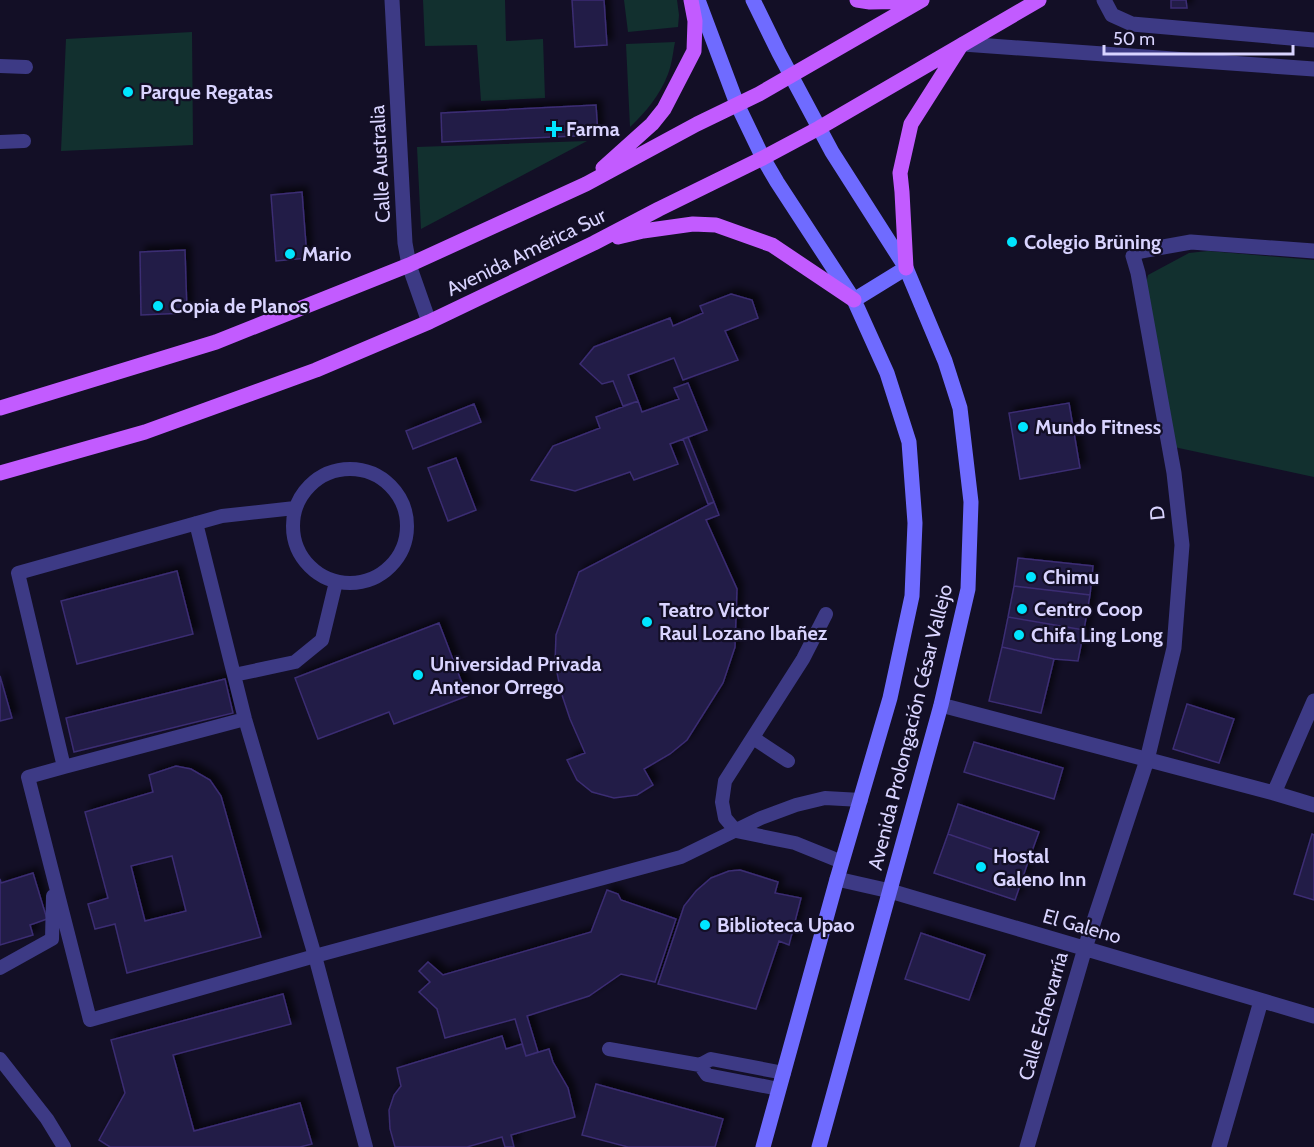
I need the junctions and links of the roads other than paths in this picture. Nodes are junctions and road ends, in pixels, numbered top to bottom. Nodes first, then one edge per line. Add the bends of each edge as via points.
1 (392, 0) edge
2 (691, 0) edge
3 (698, 0) edge
4 (753, 0) edge
5 (857, 0) edge
6 (921, 0) edge
7 (1040, 0) edge
8 (1104, 0) edge
9 (1314, 40) edge
10 (963, 44) junction
11 (0, 66) edge
12 (26, 67) dead end
13 (1314, 69) edge
14 (790, 75) junction
15 (737, 104) junction
16 (819, 128) junction
17 (24, 141) dead end
18 (0, 142) edge
19 (763, 158) junction
20 (586, 184) junction
21 (594, 243) junction
22 (1314, 250) edge
23 (409, 265) junction
24 (906, 268) junction
25 (854, 300) junction
26 (429, 322) junction
27 (0, 408) edge
28 (0, 473) edge
29 (295, 508) junction
30 (196, 523) junction
31 (336, 582) junction
32 (826, 614) dead end
33 (234, 675) junction
34 (1314, 701) edge
35 (940, 705) junction
36 (245, 719) junction
37 (753, 738) junction
38 (1147, 760) junction
39 (788, 761) dead end
40 (64, 767) junction
41 (1274, 793) junction
42 (861, 800) junction
43 (1314, 805) edge
44 (735, 831) junction
45 (842, 862) junction
46 (53, 876) junction
47 (837, 879) junction
48 (890, 891) junction
49 (1085, 948) junction
50 (315, 956) junction
51 (0, 968) edge
52 (1261, 1001) junction
53 (1314, 1016) edge
54 (609, 1049) dead end
55 (0, 1059) edge
56 (700, 1065) junction
57 (783, 1073) junction
58 (779, 1089) junction
59 (64, 1147) edge
60 (366, 1147) edge
61 (763, 1147) edge
62 (819, 1147) edge
63 (1027, 1147) edge
64 (1219, 1147) edge

1 - 23 street, Calle Australia
2 - 20 main road via 694,51 664,109
3 - 15 main road, Avenida Prolongación César Vallejo
4 - 14 main road, Avenida Prolongación César Vallejo
5 - 6 main road
6 - 14 main road, Avenida América Sur
7 - 10 main road, Avenida América Sur
8 - 9 street via 1112,15 1132,24
10 - 13 street
10 - 16 main road, Avenida América Sur
10 - 24 main road via 911,124 900,173
11 - 12 lane
14 - 15 main road, Avenida América Sur
14 - 16 main road, Avenida Prolongación César Vallejo
15 - 19 main road, Avenida Prolongación César Vallejo
15 - 20 main road, Avenida América Sur
16 - 19 main road, Avenida América Sur
16 - 24 main road, Avenida Prolongación César Vallejo
17 - 18 lane
19 - 21 main road, Avenida América Sur
19 - 25 main road, Avenida Prolongación César Vallejo
20 - 23 main road, Avenida América Sur
21 - 25 main road via 643,231 716,225 772,245
21 - 26 main road, Avenida América Sur
22 - 38 street, D via 1191,242 1133,256 1174,473 1182,545 1174,648
23 - 26 street, Calle Australia
23 - 27 main road, Avenida América Sur via 216,342
24 - 25 main road
24 - 35 main road, Avenida Prolongación César Vallejo via 960,408 971,502 968,589
25 - 42 main road, Avenida Prolongación César Vallejo via 887,373 909,442 915,524 912,596 890,698
26 - 28 main road, Avenida América Sur via 316,370 146,432
29 - 30 lane via 222,516
29 - 31 lane via 292,532 299,555 315,572
29 - 31 lane via 309,485 330,472 355,469 378,476 395,491 406,512 407,536 398,557 381,574 360,583
30 - 33 lane
30 - 40 lane via 18,573
31 - 33 lane via 322,640 295,662
32 - 37 lane via 803,659
33 - 36 lane
34 - 41 street
35 - 38 street
35 - 48 main road, Avenida Prolongación César Vallejo
36 - 40 lane
36 - 50 lane
37 - 39 lane
37 - 44 lane via 725,781 722,802
38 - 41 street
38 - 49 street, Calle Echevarría
40 - 46 lane via 28,777
41 - 43 street
42 - 44 lane via 825,798 796,804
42 - 45 main road, Avenida Prolongación César Vallejo
44 - 45 lane via 795,843
44 - 50 lane via 681,857
45 - 47 main road, Avenida Prolongación César Vallejo
46 - 50 lane via 90,1020
46 - 51 lane via 52,939
47 - 48 street, El Galeno
47 - 57 main road, Avenida Prolongación César Vallejo
48 - 49 street, El Galeno
48 - 62 main road, Avenida Prolongación César Vallejo
49 - 52 street, El Galeno
49 - 63 street, Calle Echevarría
50 - 60 lane
52 - 53 street, El Galeno
52 - 64 street
54 - 56 lane
55 - 59 lane
56 - 57 lane via 711,1059
56 - 58 lane via 707,1075
57 - 58 main road, Avenida Prolongación César Vallejo
58 - 61 main road, Avenida Prolongación César Vallejo

